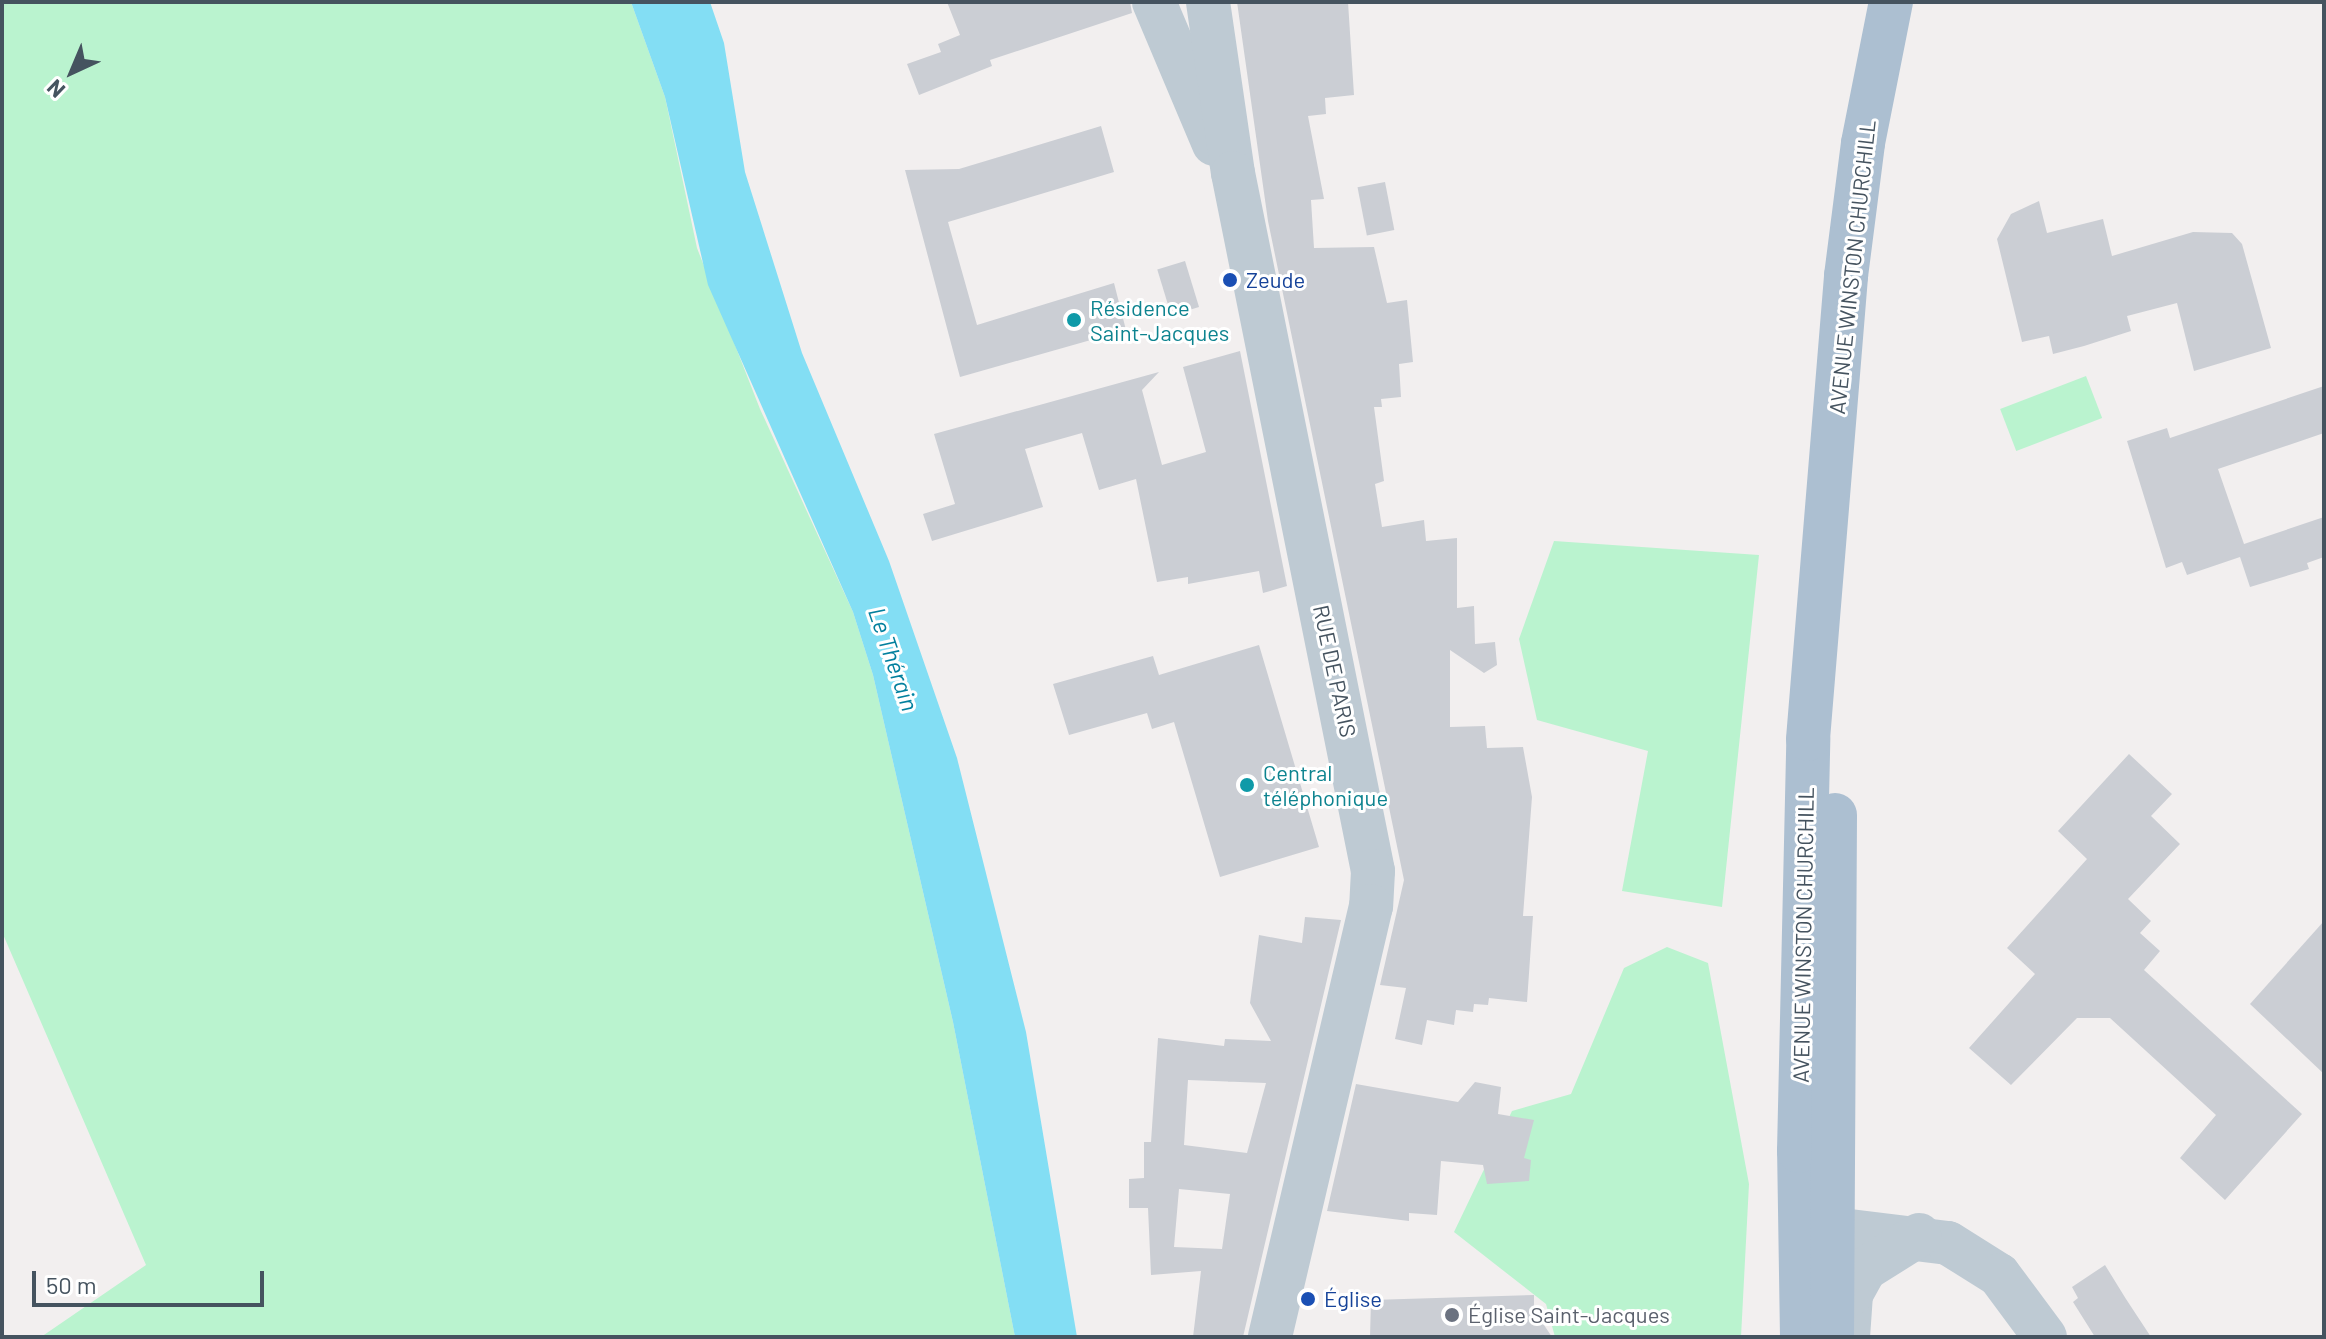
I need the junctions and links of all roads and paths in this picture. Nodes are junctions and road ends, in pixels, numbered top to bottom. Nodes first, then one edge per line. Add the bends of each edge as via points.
1 (1154, 2) edge
2 (1208, 2) edge
3 (1891, 2) edge
4 (1233, 173) junction
5 (1818, 1226) junction
6 (1919, 1235) junction
7 (1270, 1337) edge
8 (1802, 1337) edge
9 (1832, 1337) edge
10 (1848, 1337) edge
11 (2045, 1337) edge

1 - 4 street via 1203,122
2 - 4 street, RUE DE PARIS
3 - 5 main road, AVENUE WINSTON CHURCHILL via 1851,229 1828,534
4 - 7 street, RUE DE PARIS via 1373,871 1371,906
5 - 6 street
5 - 8 main road, AVENUE WINSTON CHURCHILL
5 - 9 main road, AVENUE WINSTON CHURCHILL
6 - 10 street via 1865,1269 1851,1294
6 - 11 street via 1985,1263

